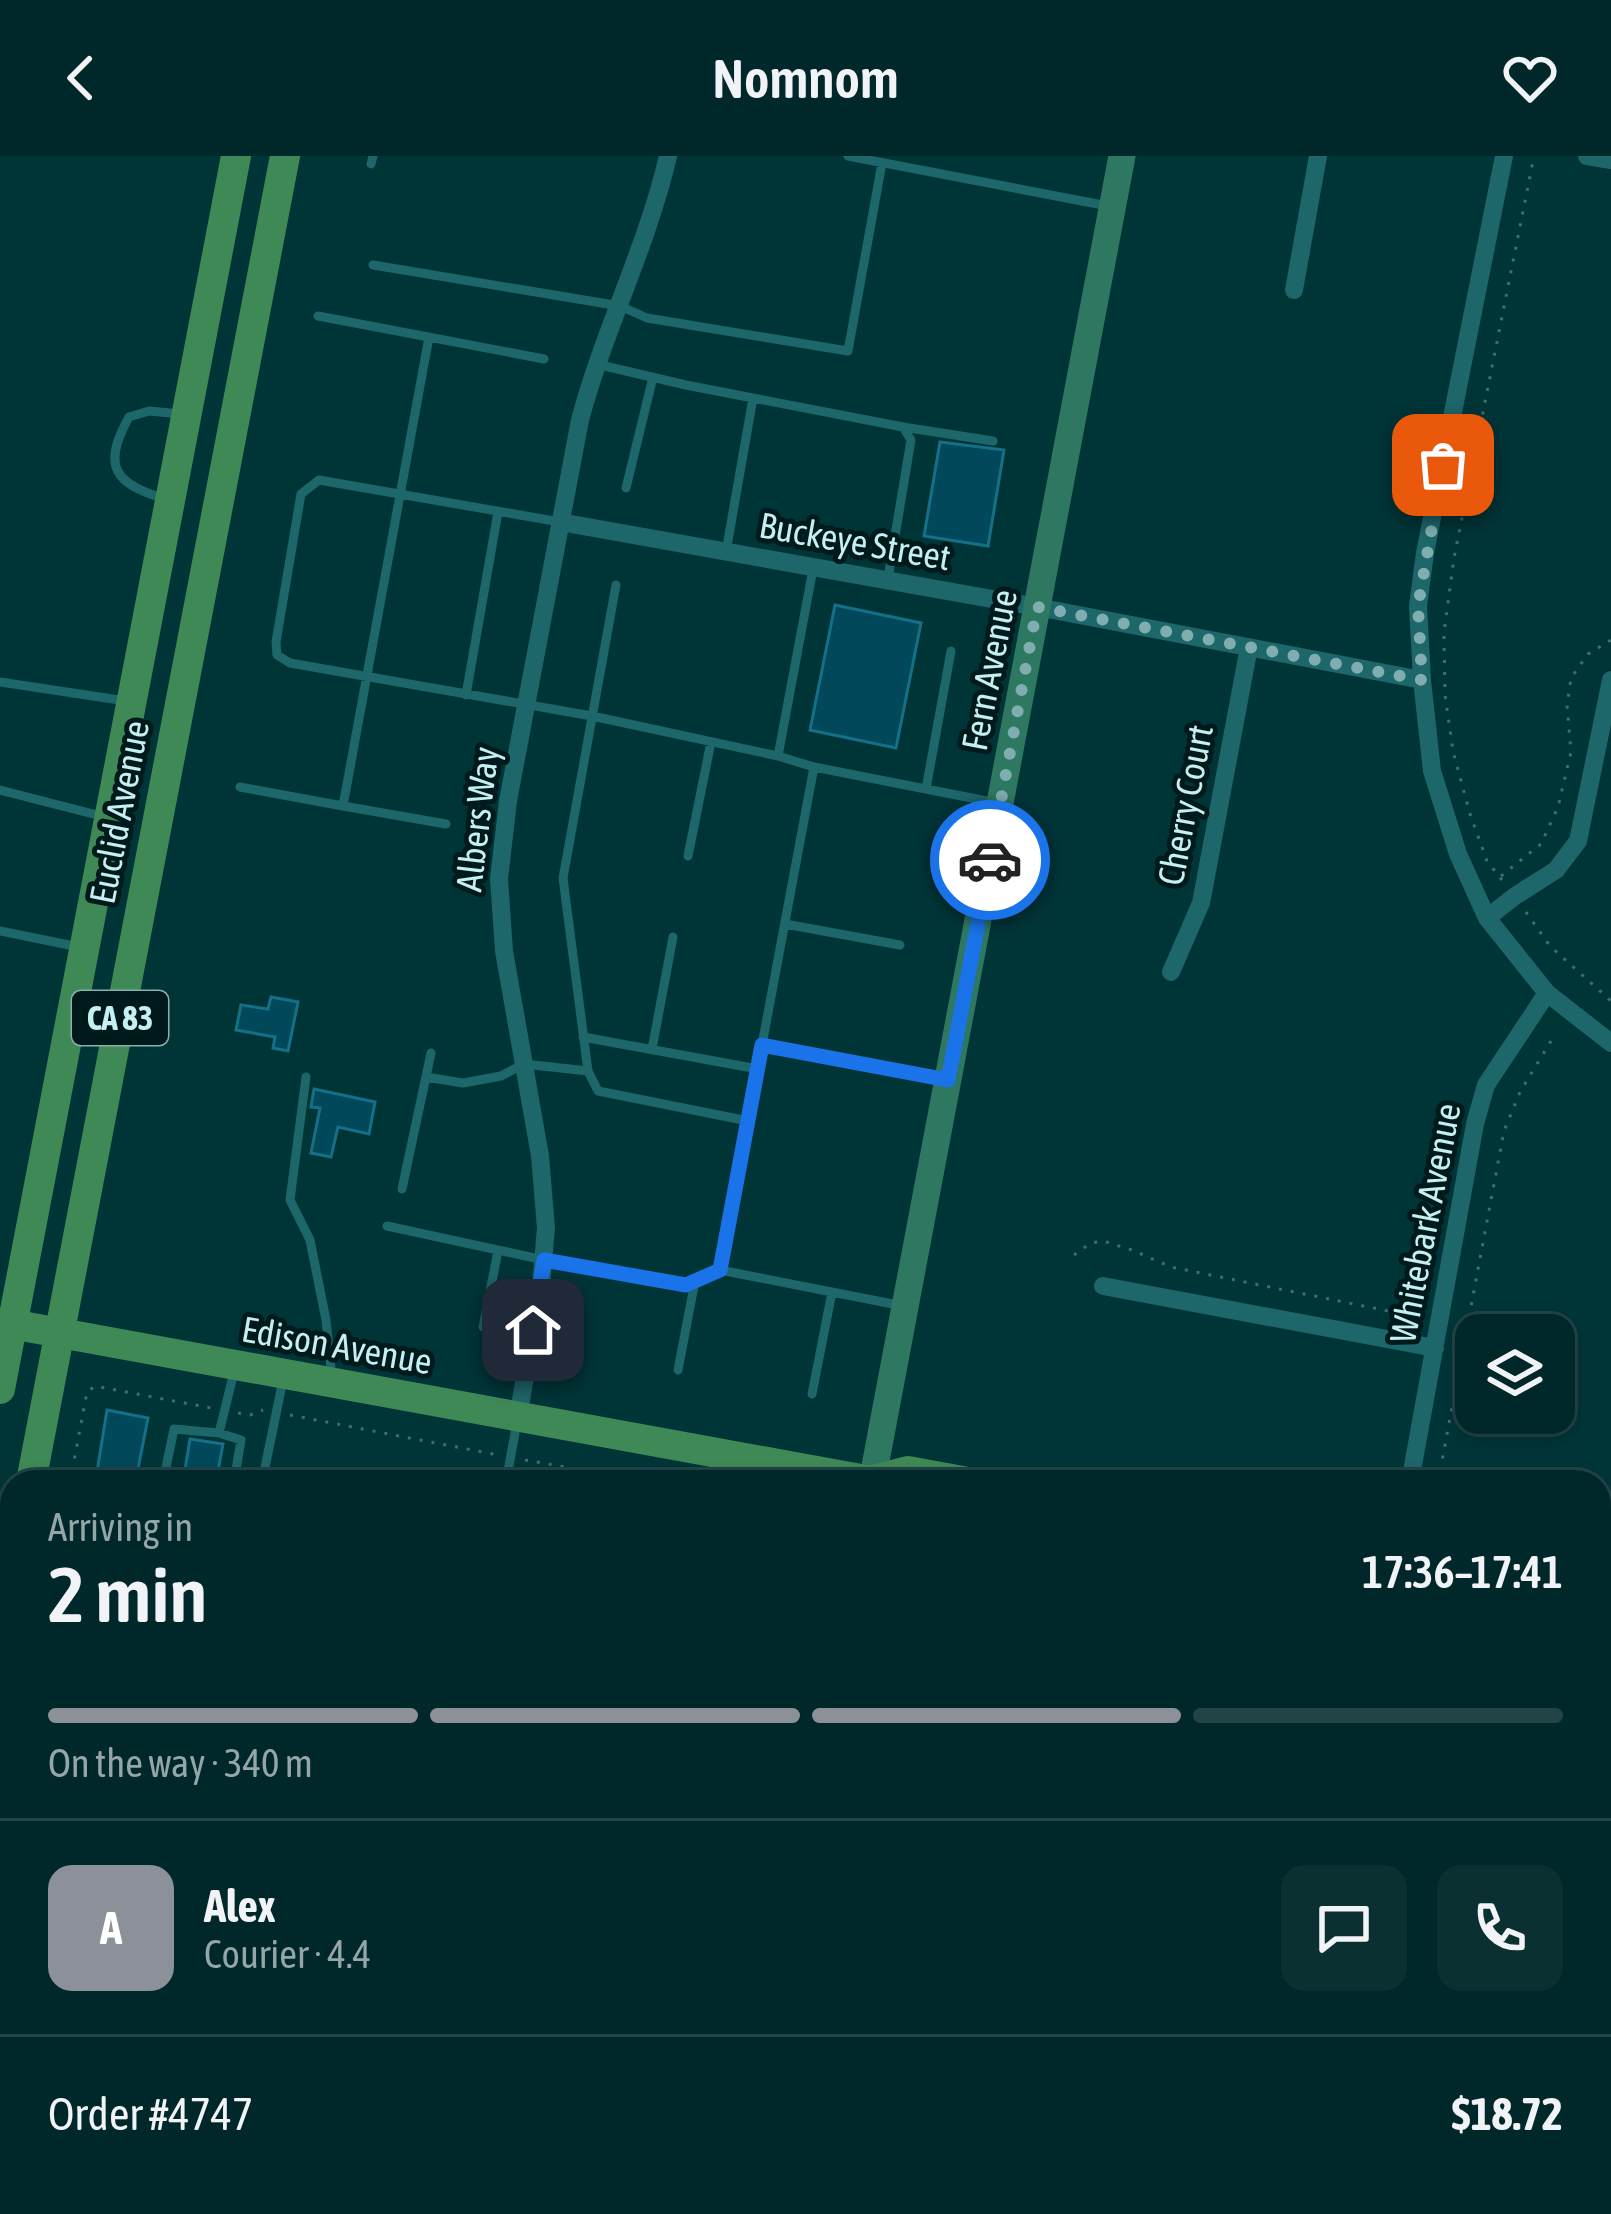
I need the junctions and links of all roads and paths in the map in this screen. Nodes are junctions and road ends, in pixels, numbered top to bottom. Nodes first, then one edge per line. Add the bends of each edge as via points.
1 (236, 156) edge
2 (285, 156) edge
3 (668, 156) edge
4 (848, 156) edge
5 (1122, 156) edge
6 (1318, 156) edge
7 (1504, 156) edge
8 (1534, 156) edge
9 (1587, 156) edge
10 (1611, 160) edge
11 (882, 163) junction
12 (1112, 207) junction
13 (221, 234) junction
14 (268, 242) junction
15 (374, 265) dead end
16 (1294, 290) dead end
17 (620, 306) junction
18 (318, 316) dead end
19 (429, 337) junction
20 (544, 359) dead end
21 (594, 369) junction
22 (653, 377) junction
23 (753, 398) junction
24 (187, 414) junction
25 (903, 427) junction
26 (993, 441) dead end
27 (626, 488) dead end
28 (399, 494) junction
29 (170, 500) junction
30 (498, 512) junction
31 (560, 522) junction
32 (726, 552) junction
33 (813, 567) junction
34 (888, 581) junction
35 (616, 586) dead end
36 (1037, 607) junction
37 (1611, 640) edge
38 (1250, 647) junction
39 (951, 651) dead end
40 (367, 676) junction
41 (1422, 680) junction
42 (1610, 680) edge
43 (0, 682) edge
44 (466, 694) junction
45 (131, 701) junction
46 (526, 705) junction
47 (592, 716) junction
48 (711, 742) junction
49 (778, 756) junction
50 (814, 767) junction
51 (240, 788) dead end
52 (926, 789) junction
53 (0, 790) edge
54 (1000, 804) junction
55 (343, 806) junction
56 (109, 818) junction
57 (446, 824) dead end
58 (688, 856) dead end
59 (1499, 877) junction
60 (1515, 896) junction
61 (1487, 918) junction
62 (785, 923) junction
63 (0, 931) edge
64 (673, 937) dead end
65 (901, 945) dead end
66 (84, 948) junction
67 (1171, 972) dead end
68 (1546, 993) junction
69 (1611, 1001) edge
70 (583, 1036) junction
71 (1551, 1041) dead end
72 (1611, 1043) edge
73 (762, 1045) junction
74 (652, 1048) junction
75 (431, 1053) dead end
76 (524, 1064) junction
77 (758, 1070) junction
78 (588, 1071) junction
79 (306, 1077) dead end
80 (426, 1077) junction
81 (948, 1080) junction
82 (748, 1121) junction
83 (402, 1189) dead end
84 (387, 1226) dead end
85 (498, 1250) junction
86 (1074, 1255) dead end
87 (544, 1260) junction
88 (720, 1270) junction
89 (695, 1281) junction
90 (1102, 1286) dead end
91 (832, 1292) junction
92 (906, 1306) junction
93 (1418, 1317) dead end
94 (6, 1323) edge
95 (483, 1327) dead end
96 (59, 1334) junction
97 (1435, 1348) junction
98 (236, 1366) junction
99 (678, 1370) dead end
100 (284, 1375) junction
101 (333, 1384) junction
102 (0, 1389) edge
103 (812, 1394) dead end
104 (224, 1411) junction
105 (276, 1412) junction
106 (518, 1417) junction
107 (219, 1433) junction
108 (512, 1458) junction
109 (33, 1470) edge
110 (72, 1470) edge
111 (165, 1470) edge
112 (236, 1470) edge
113 (264, 1470) edge
114 (509, 1470) edge
115 (582, 1470) edge
116 (808, 1470) edge
117 (876, 1470) edge
118 (1412, 1470) edge
119 (1440, 1470) edge

1 - 13 main road, Euclid Avenue
2 - 14 main road, Euclid Avenue / CA 83
3 - 17 street, Albers Way
4 - 11 lane
5 - 12 street, Fern Avenue
6 - 16 street
7 - 41 street via 1425,553
8 - 59 path via 1444,633 1453,751 1487,862
9 - 10 street
11 - 12 lane
11 - 17 lane via 848,351 647,318
12 - 36 street, Fern Avenue
13 - 14 main road
13 - 24 main road, Euclid Avenue
14 - 96 main road, Euclid Avenue / CA 83
15 - 17 lane
17 - 21 street, Albers Way
18 - 19 lane
19 - 20 lane
19 - 28 lane
21 - 22 lane
21 - 31 street, Albers Way
22 - 23 lane
22 - 27 lane
23 - 25 lane
23 - 32 lane
24 - 29 main road, Euclid Avenue
24 - 29 lane via 129,417 116,441 124,483
25 - 26 lane
25 - 34 lane via 911,440
28 - 30 lane
28 - 40 lane
28 - 40 lane via 319,480 301,494 278,655
29 - 45 main road, Euclid Avenue
30 - 31 lane
30 - 44 lane
31 - 32 street, Buckeye Street
31 - 46 street, Albers Way
32 - 33 street, Buckeye Street
33 - 34 street, Buckeye Street
33 - 49 lane
34 - 36 street, Buckeye Street
35 - 47 lane
36 - 38 street, Buckeye Street
36 - 54 street, Fern Avenue
37 - 59 path via 1571,678 1570,752 1541,844
38 - 41 street, Buckeye Street
38 - 67 street, Cherry Court via 1201,903
39 - 52 lane
40 - 44 lane
40 - 55 lane
41 - 61 street via 1432,770
42 - 60 street via 1578,841 1556,870
43 - 45 lane
44 - 46 lane
45 - 56 main road, Euclid Avenue
46 - 47 lane
46 - 76 street, Albers Way via 500,879
47 - 48 lane
47 - 70 lane via 563,878
48 - 49 lane
48 - 58 lane
49 - 50 lane
50 - 52 lane
50 - 62 lane
51 - 55 lane
52 - 54 lane
53 - 56 lane
54 - 81 street, Fern Avenue
55 - 57 lane
56 - 66 main road, Euclid Avenue
59 - 60 path
60 - 61 street
60 - 69 path via 1550,946
61 - 68 street
62 - 65 lane
62 - 73 lane
63 - 66 lane
64 - 74 lane
66 - 94 main road, Euclid Avenue
68 - 72 street
68 - 97 street, Whitebark Avenue via 1486,1085
70 - 74 lane
70 - 78 lane
71 - 119 path via 1504,1131
73 - 77 lane
73 - 81 lane
74 - 77 lane
75 - 80 lane
76 - 78 lane
76 - 80 lane via 464,1083
76 - 87 street, Albers Way via 544,1191
77 - 82 lane
78 - 82 lane via 598,1091
79 - 101 lane via 290,1199 310,1240
80 - 83 lane
81 - 92 street, Fern Avenue
82 - 88 lane
84 - 85 lane
85 - 87 lane
85 - 95 lane
86 - 93 path via 1103,1241 1172,1268
87 - 89 lane
87 - 106 street, Albers Way
88 - 89 lane
88 - 91 lane
89 - 99 lane
90 - 97 street
91 - 92 lane
91 - 103 lane
92 - 117 street, Fern Avenue
94 - 96 main road, Edison Avenue
94 - 102 main road, Euclid Avenue
96 - 98 main road, Edison Avenue
96 - 109 main road, Euclid Avenue / CA 83
97 - 118 street, Whitebark Avenue
98 - 100 main road, Edison Avenue
98 - 104 lane
100 - 101 main road, Edison Avenue
100 - 105 lane
101 - 106 main road, Edison Avenue
104 - 105 path
104 - 107 lane
104 - 110 path via 95,1386 87,1392
105 - 108 path
105 - 113 lane
106 - 108 lane
106 - 116 main road, Edison Avenue
107 - 111 lane via 174,1429
107 - 112 lane via 241,1440
108 - 114 lane
108 - 115 path

